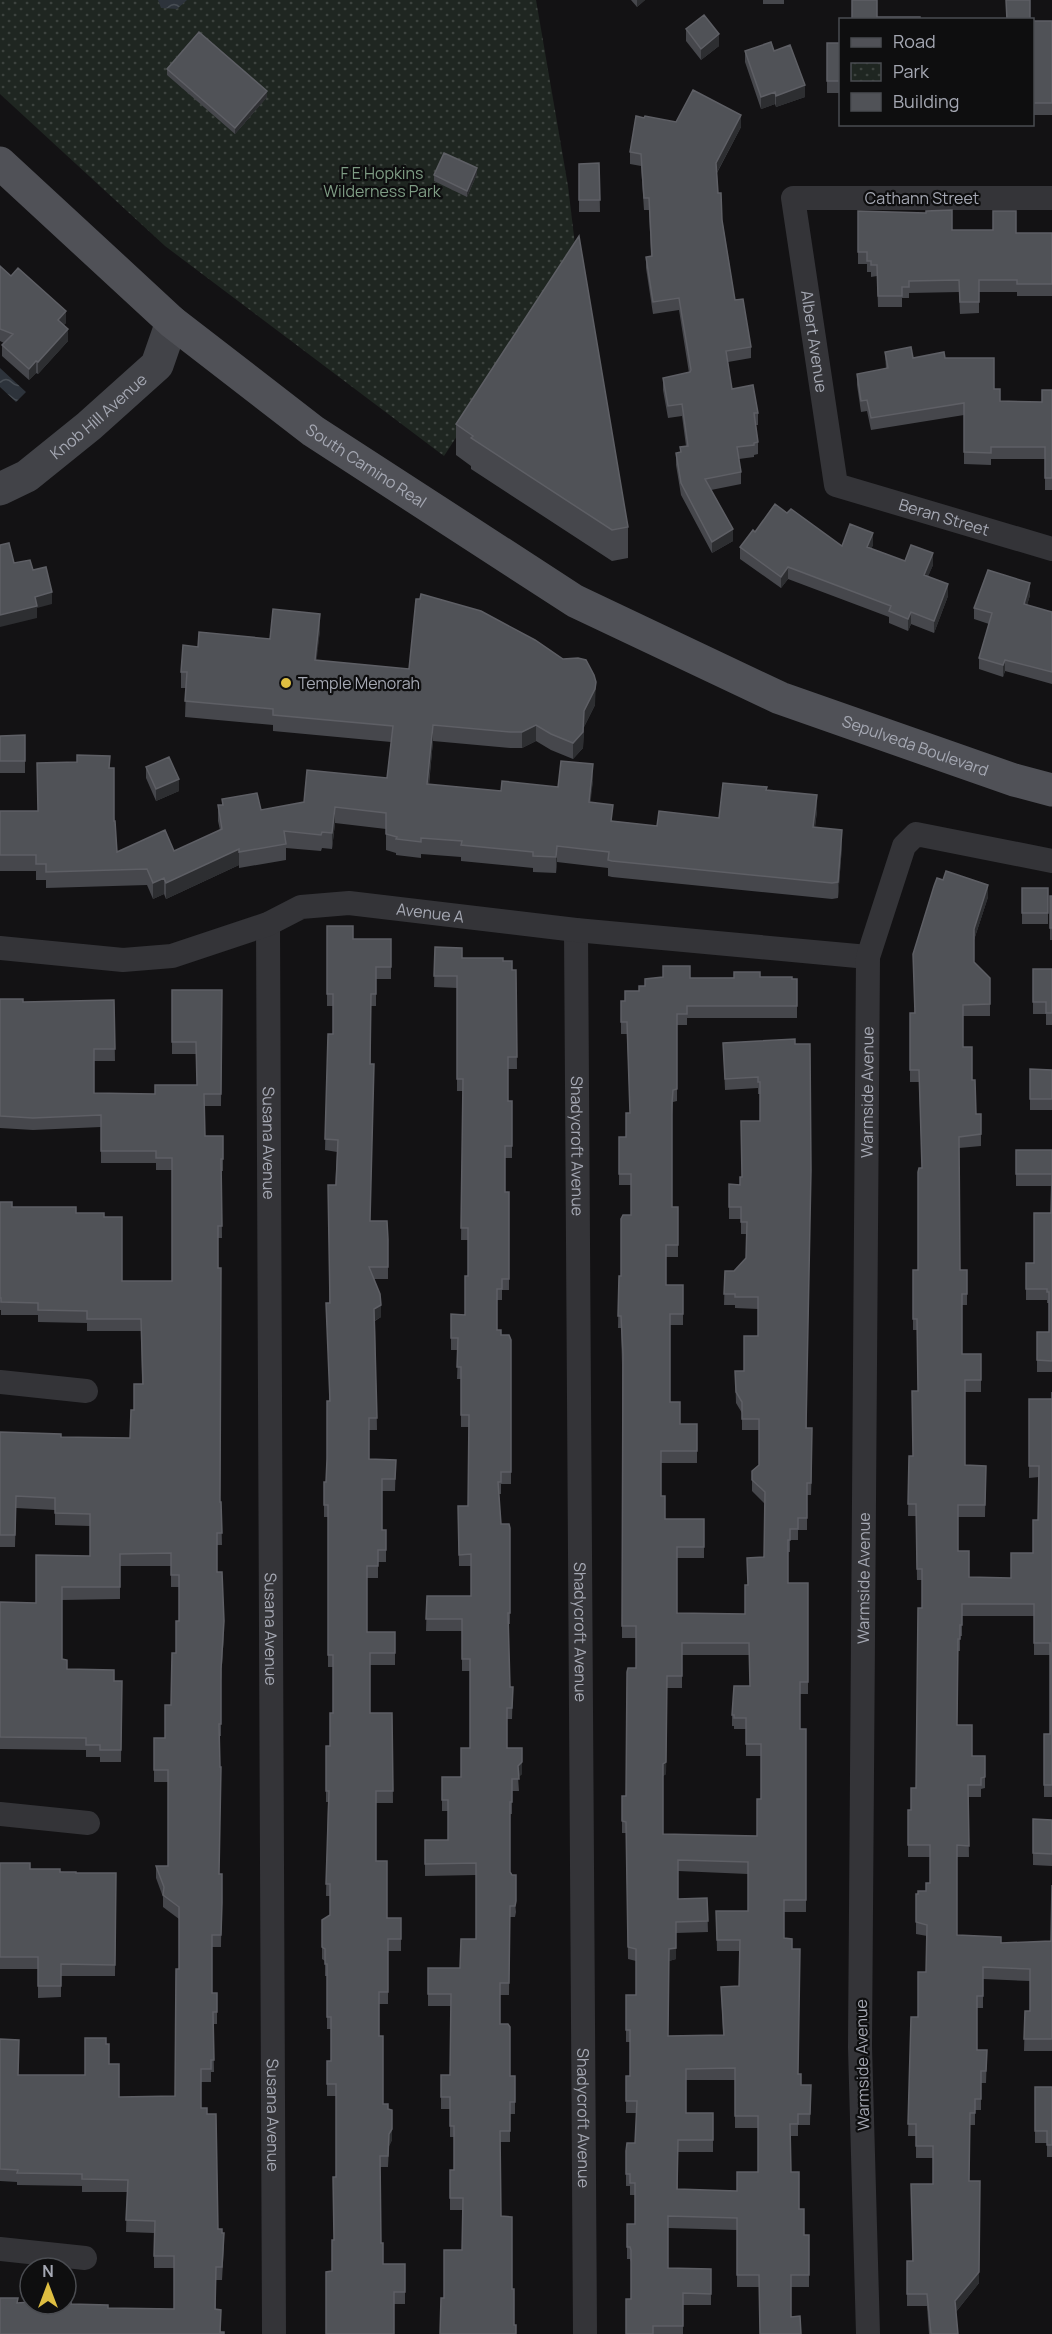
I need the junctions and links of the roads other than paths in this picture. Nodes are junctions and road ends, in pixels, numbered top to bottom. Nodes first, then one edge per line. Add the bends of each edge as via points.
1 (0, 162) edge
2 (793, 198) joint
3 (1052, 198) edge
4 (172, 322) junction
5 (836, 485) joint
6 (0, 489) edge
7 (1052, 549) edge
8 (780, 698) joint
9 (1052, 790) edge
10 (1052, 861) edge
11 (268, 924) junction
12 (576, 930) junction
13 (0, 948) edge
14 (868, 957) junction
15 (0, 1383) edge
16 (86, 1391) dead end
17 (0, 1814) edge
18 (88, 1823) dead end
19 (0, 2249) edge
20 (85, 2258) dead end
21 (274, 2334) edge
22 (585, 2334) edge
23 (868, 2334) edge

1 - 4 main road, South Camino Real
2 - 3 street, Cathann Street
2 - 5 street, Albert Avenue
4 - 6 street, Knob Hill Avenue via 157,365 27,476
4 - 8 main road, South Camino Real via 313,431 575,601
5 - 7 street, Beran Street
8 - 9 main road, Sepulveda Boulevard
10 - 14 street, Warmside Avenue via 916,834 904,846
11 - 12 street, Avenue A via 301,907 349,903
11 - 13 street, Avenue A via 172,956 142,960
11 - 21 street, Susana Avenue
12 - 14 street, Avenue A
12 - 22 street, Shadycroft Avenue
14 - 23 street, Warmside Avenue via 861,2035
15 - 16 street
17 - 18 street
19 - 20 street

